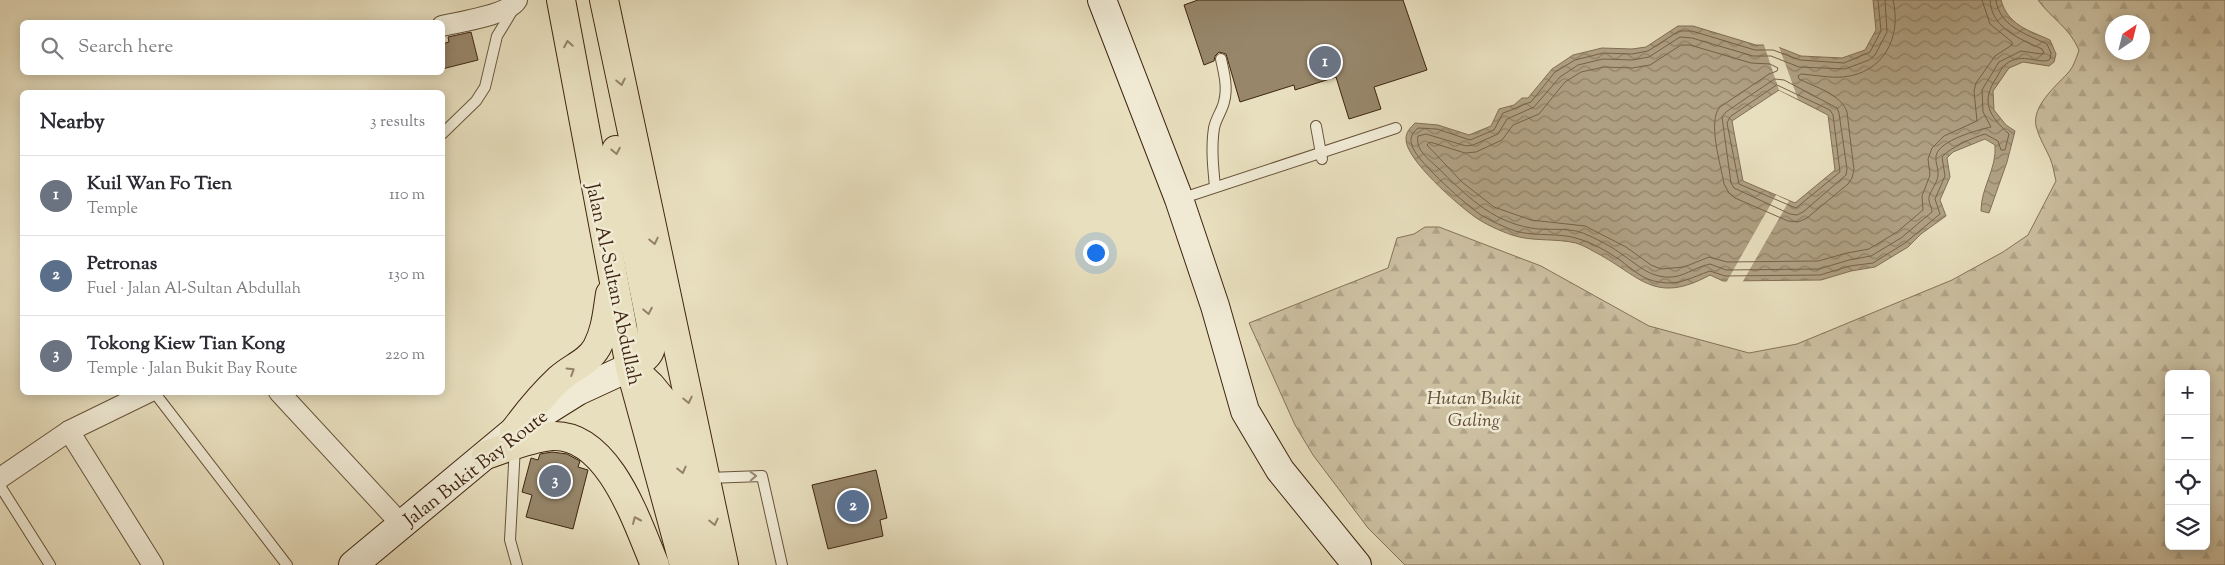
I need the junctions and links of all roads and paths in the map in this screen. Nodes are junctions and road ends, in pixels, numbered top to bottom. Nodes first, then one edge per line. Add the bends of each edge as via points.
1 (561, 0) edge
2 (589, 0) edge
3 (604, 0) edge
4 (1102, 0) edge
5 (517, 2) edge
6 (445, 25) edge
7 (1221, 59) dead end
8 (1316, 126) dead end
9 (1396, 128) dead end
10 (445, 131) edge
11 (1321, 156) junction
12 (1215, 187) junction
13 (1179, 199) junction
14 (612, 276) junction
15 (630, 367) junction
16 (143, 395) edge
17 (156, 395) edge
18 (282, 395) edge
19 (69, 432) junction
20 (515, 438) junction
21 (0, 478) edge
22 (704, 478) junction
23 (0, 486) edge
24 (402, 525) junction
25 (50, 565) edge
26 (153, 565) edge
27 (287, 565) edge
28 (353, 565) edge
29 (517, 565) edge
30 (655, 565) edge
31 (684, 565) edge
32 (705, 565) edge
33 (724, 565) edge
34 (782, 565) edge
35 (1357, 565) edge

14 -> 1 main road, Jalan Al-Sultan Abdullah
2 -> 15 main road via 604,94 651,325 652,348 646,358
3 -> 22 main road
4 - 13 street
5 - 6 street via 505,10
5 - 10 lane via 497,36 485,87 476,101
7 - 12 lane via 1226,83 1224,103 1214,127 1212,163
8 - 11 lane
9 - 11 lane
11 - 12 lane
12 - 13 lane
13 - 35 street via 1215,306 1245,411 1280,470
14 - 15 main road, Jalan Al-Sultan Abdullah
20 -> 14 main road via 538,398 588,359 597,347 605,327
15 - 20 street, Jalan Bukit Bay Route via 578,391
15 - 31 main road, Jalan Al-Sultan Abdullah
15 -> 32 main road via 665,404
16 - 19 street
17 - 27 lane
18 - 24 street
19 - 21 street
19 - 26 street
20 - 24 street, Jalan Bukit Bay Route via 486,455
20 - 29 lane via 510,540
30 -> 20 main road via 613,474 594,454 578,441 554,436
22 -> 33 main road
22 -> 34 lane via 762,476
23 - 25 lane
24 - 28 street, Jalan Bukit Bay Route

